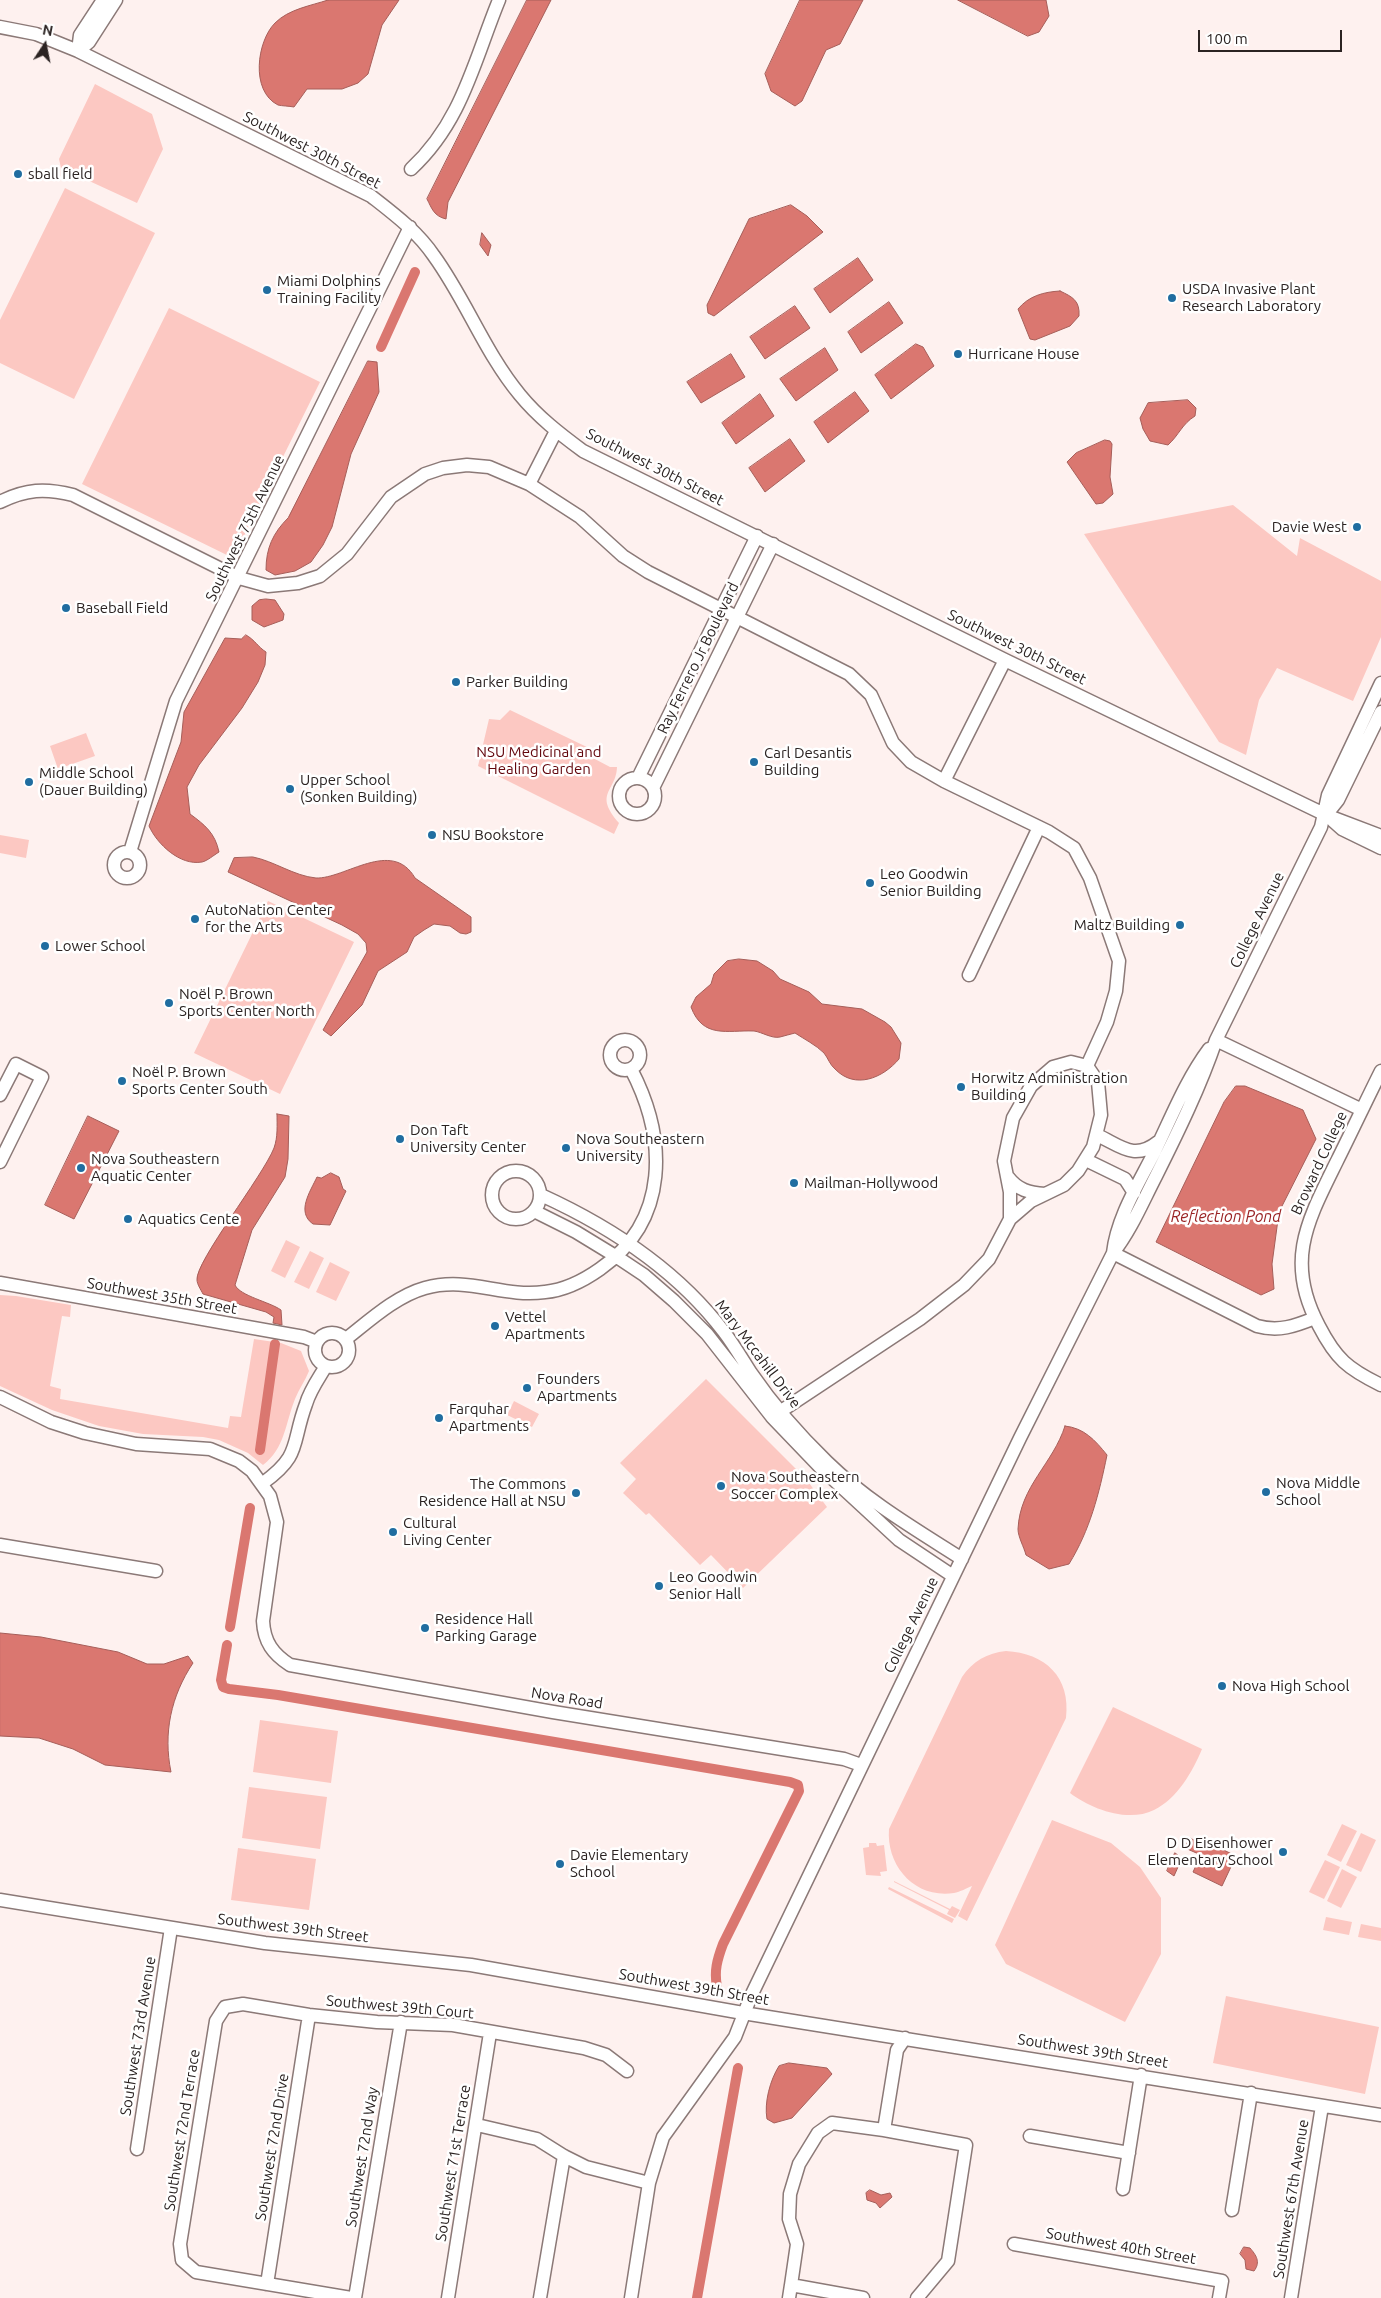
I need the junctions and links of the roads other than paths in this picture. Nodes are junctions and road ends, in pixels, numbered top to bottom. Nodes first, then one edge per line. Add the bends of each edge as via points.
1 (103, 0) edge
2 (116, 0) edge
3 (499, 0) edge
4 (0, 27) edge
5 (78, 51) junction
6 (411, 169) dead end
7 (410, 227) junction
8 (556, 431) junction
9 (529, 484) junction
10 (0, 502) edge
11 (757, 536) junction
12 (774, 544) junction
13 (239, 578) junction
14 (721, 610) junction
15 (736, 617) junction
16 (1005, 660) junction
17 (1381, 683) edge
18 (1381, 712) edge
19 (638, 778) junction
20 (944, 781) junction
21 (653, 788) junction
22 (1326, 814) junction
23 (1040, 827) junction
24 (1381, 836) edge
25 (1381, 848) edge
26 (130, 852) dead end
27 (969, 976) dead end
28 (1216, 1040) junction
29 (1087, 1066) junction
30 (631, 1069) dead end
31 (1381, 1071) edge
32 (0, 1095) edge
33 (1362, 1110) junction
34 (1097, 1135) junction
35 (1160, 1140) junction
36 (1086, 1160) junction
37 (0, 1162) edge
38 (1008, 1177) junction
39 (1134, 1193) junction
40 (1046, 1194) junction
41 (541, 1195) junction
42 (534, 1211) junction
43 (1010, 1218) junction
44 (628, 1244) junction
45 (1113, 1253) junction
46 (617, 1257) junction
47 (0, 1283) edge
48 (1315, 1318) junction
49 (346, 1339) junction
50 (317, 1342) junction
51 (326, 1366) junction
52 (1381, 1385) edge
53 (0, 1397) edge
54 (776, 1414) junction
55 (263, 1484) junction
56 (890, 1513) junction
57 (880, 1524) junction
58 (0, 1545) edge
59 (962, 1559) junction
60 (156, 1571) dead end
61 (953, 1576) junction
62 (862, 1765) junction
63 (0, 1900) edge
64 (171, 1928) junction
65 (225, 2007) joint
66 (743, 2013) junction
67 (309, 2015) junction
68 (401, 2022) junction
69 (490, 2033) junction
70 (904, 2038) junction
71 (626, 2071) dead end
72 (1141, 2075) junction
73 (1251, 2093) junction
74 (1322, 2106) junction
75 (1381, 2115) edge
76 (476, 2124) junction
77 (884, 2130) junction
78 (1030, 2136) dead end
79 (137, 2149) dead end
80 (1129, 2153) junction
81 (564, 2156) junction
82 (649, 2184) junction
83 (1123, 2189) dead end
84 (1232, 2210) dead end
85 (1014, 2244) dead end
86 (267, 2284) junction
87 (791, 2285) junction
88 (351, 2298) edge
89 (355, 2298) edge
90 (448, 2298) edge
91 (540, 2298) edge
92 (631, 2298) edge
93 (789, 2298) edge
94 (864, 2298) edge
95 (917, 2298) edge
96 (1219, 2298) edge
97 (1292, 2298) edge

1 - 5 street via 80,36
2 - 5 street via 89,42
3 - 6 street via 457,110 428,153
4 - 5 street, Southwest 30th Street via 36,34
5 - 7 street, Southwest 30th Street via 371,196
7 - 8 street, Southwest 30th Street via 434,256 501,370 520,395
7 - 13 street, Southwest 75th Avenue
8 - 9 street
8 - 11 street, Southwest 30th Street via 583,451
9 - 13 street via 489,467 443,468 425,474 391,497 346,554 320,576 298,583 268,586
9 - 14 street via 580,517 623,556
10 - 13 street via 18,493 55,491 92,503
11 - 12 street, Southwest 30th Street
11 - 14 street, Ray Ferrero Jr Boulevard
12 - 15 street, Ray Ferrero Jr Boulevard
12 - 16 street, Southwest 30th Street
13 - 26 street, Southwest 75th Avenue via 176,701
14 - 15 street
14 - 19 street, Ray Ferrero Jr Boulevard
15 - 20 street via 849,674 871,695 886,730 902,753
15 - 21 street, Ray Ferrero Jr Boulevard
16 - 20 street
16 - 22 street, Southwest 30th Street
17 - 22 street, College Avenue via 1328,795
18 - 22 street, College Avenue via 1338,800
19 - 21 street
19 - 21 street via 626,782 619,793 621,805 630,813 641,814 650,808 655,798
20 - 23 street
22 - 24 street
22 - 25 street via 1342,829
22 - 28 street, College Avenue
23 - 27 street
23 - 29 street via 1074,848 1090,878 1119,961 1116,991 1107,1022
28 - 33 street, Broward College
28 - 35 street, College Avenue via 1195,1068
28 - 45 street, College Avenue via 1205,1073 1176,1134 1125,1237
29 - 34 street via 1098,1082 1101,1115
29 - 38 street via 1071,1062 1053,1067 1031,1086 1013,1118 1004,1161
30 - 44 street via 653,1124 657,1170 650,1203
31 - 33 street, Broward College
32 - 37 street via 16,1064 42,1077
33 - 48 street, Broward College via 1309,1219 1304,1236 1303,1280
34 - 35 street via 1135,1152 1148,1150
34 - 36 street
35 - 39 street, College Avenue
36 - 39 street via 1125,1179
36 - 40 street via 1070,1180
38 - 40 street via 1026,1191
38 - 43 street
39 - 45 street, College Avenue via 1115,1233
40 - 43 street
41 - 42 street
41 - 42 street via 537,1181 525,1172 510,1171 494,1185 492,1200 506,1217 521,1218
41 - 44 street, Mary Mccahill Drive
42 - 46 street, Mary Mccahill Drive
43 - 54 street via 988,1259 964,1285 920,1319
44 - 46 street
44 - 54 street, Mary Mccahill Drive via 666,1272 709,1314
45 - 48 street via 1257,1326 1285,1329
45 - 59 street, College Avenue
46 - 49 street via 583,1280 550,1292 512,1293 462,1283 426,1288 392,1305
46 - 54 street, Mary Mccahill Drive via 644,1275 707,1334
47 - 50 street, Southwest 35th Street via 304,1337
48 - 52 street, Broward College via 1332,1351 1356,1373
49 - 50 street via 331,1332
49 - 51 street via 350,1350 346,1360 337,1366
50 - 51 street via 316,1353
51 - 55 street via 306,1402 292,1454 286,1464
53 - 55 street via 51,1422 101,1438 154,1446 196,1447 226,1454 239,1461
54 - 56 street, Mary Mccahill Drive via 827,1462
54 - 57 street, Mary Mccahill Drive via 814,1461
55 - 62 street, Nova Road via 273,1502 277,1522 263,1621 265,1635 273,1651 298,1668 844,1759
56 - 57 street
56 - 59 street, Mary Mccahill Drive
57 - 61 street, Mary Mccahill Drive
58 - 60 street
59 - 61 street, College Avenue
61 - 62 street, College Avenue
62 - 66 street, College Avenue
63 - 64 street, Southwest 39th Street
64 - 66 street, Southwest 39th Street via 265,1943 471,1965
64 - 79 street, Southwest 73rd Avenue
65 - 67 street, Southwest 39th Court via 243,2004
65 - 86 street, Southwest 72nd Terrace via 216,2021 180,2244 182,2260 196,2272
66 - 70 street, Southwest 39th Street
66 - 82 street, College Avenue via 734,2037 663,2137
67 - 68 street, Southwest 39th Court
67 - 86 street, Southwest 72nd Drive
68 - 69 street, Southwest 39th Court via 453,2025
68 - 89 street, Southwest 72nd Way
69 - 71 street, Southwest 39th Court via 584,2048 606,2055
69 - 76 street, Southwest 71st Terrace
70 - 72 street, Southwest 39th Street
70 - 77 street via 897,2050
72 - 73 street, Southwest 39th Street
72 - 80 street
73 - 74 street, Southwest 39th Street
73 - 84 street
74 - 75 street, Southwest 39th Street
74 - 97 street, Southwest 67th Avenue
76 - 81 street via 537,2139
76 - 90 street, Southwest 71st Terrace
77 - 87 street via 832,2124 818,2133 799,2164 790,2194 789,2219 797,2244
77 - 95 street via 966,2145 948,2261
78 - 80 street
80 - 83 street
81 - 82 street via 586,2167
81 - 91 street
82 - 92 street, College Avenue
85 - 96 street, Southwest 40th Street via 1222,2281
86 - 88 street
87 - 93 street
87 - 94 street

